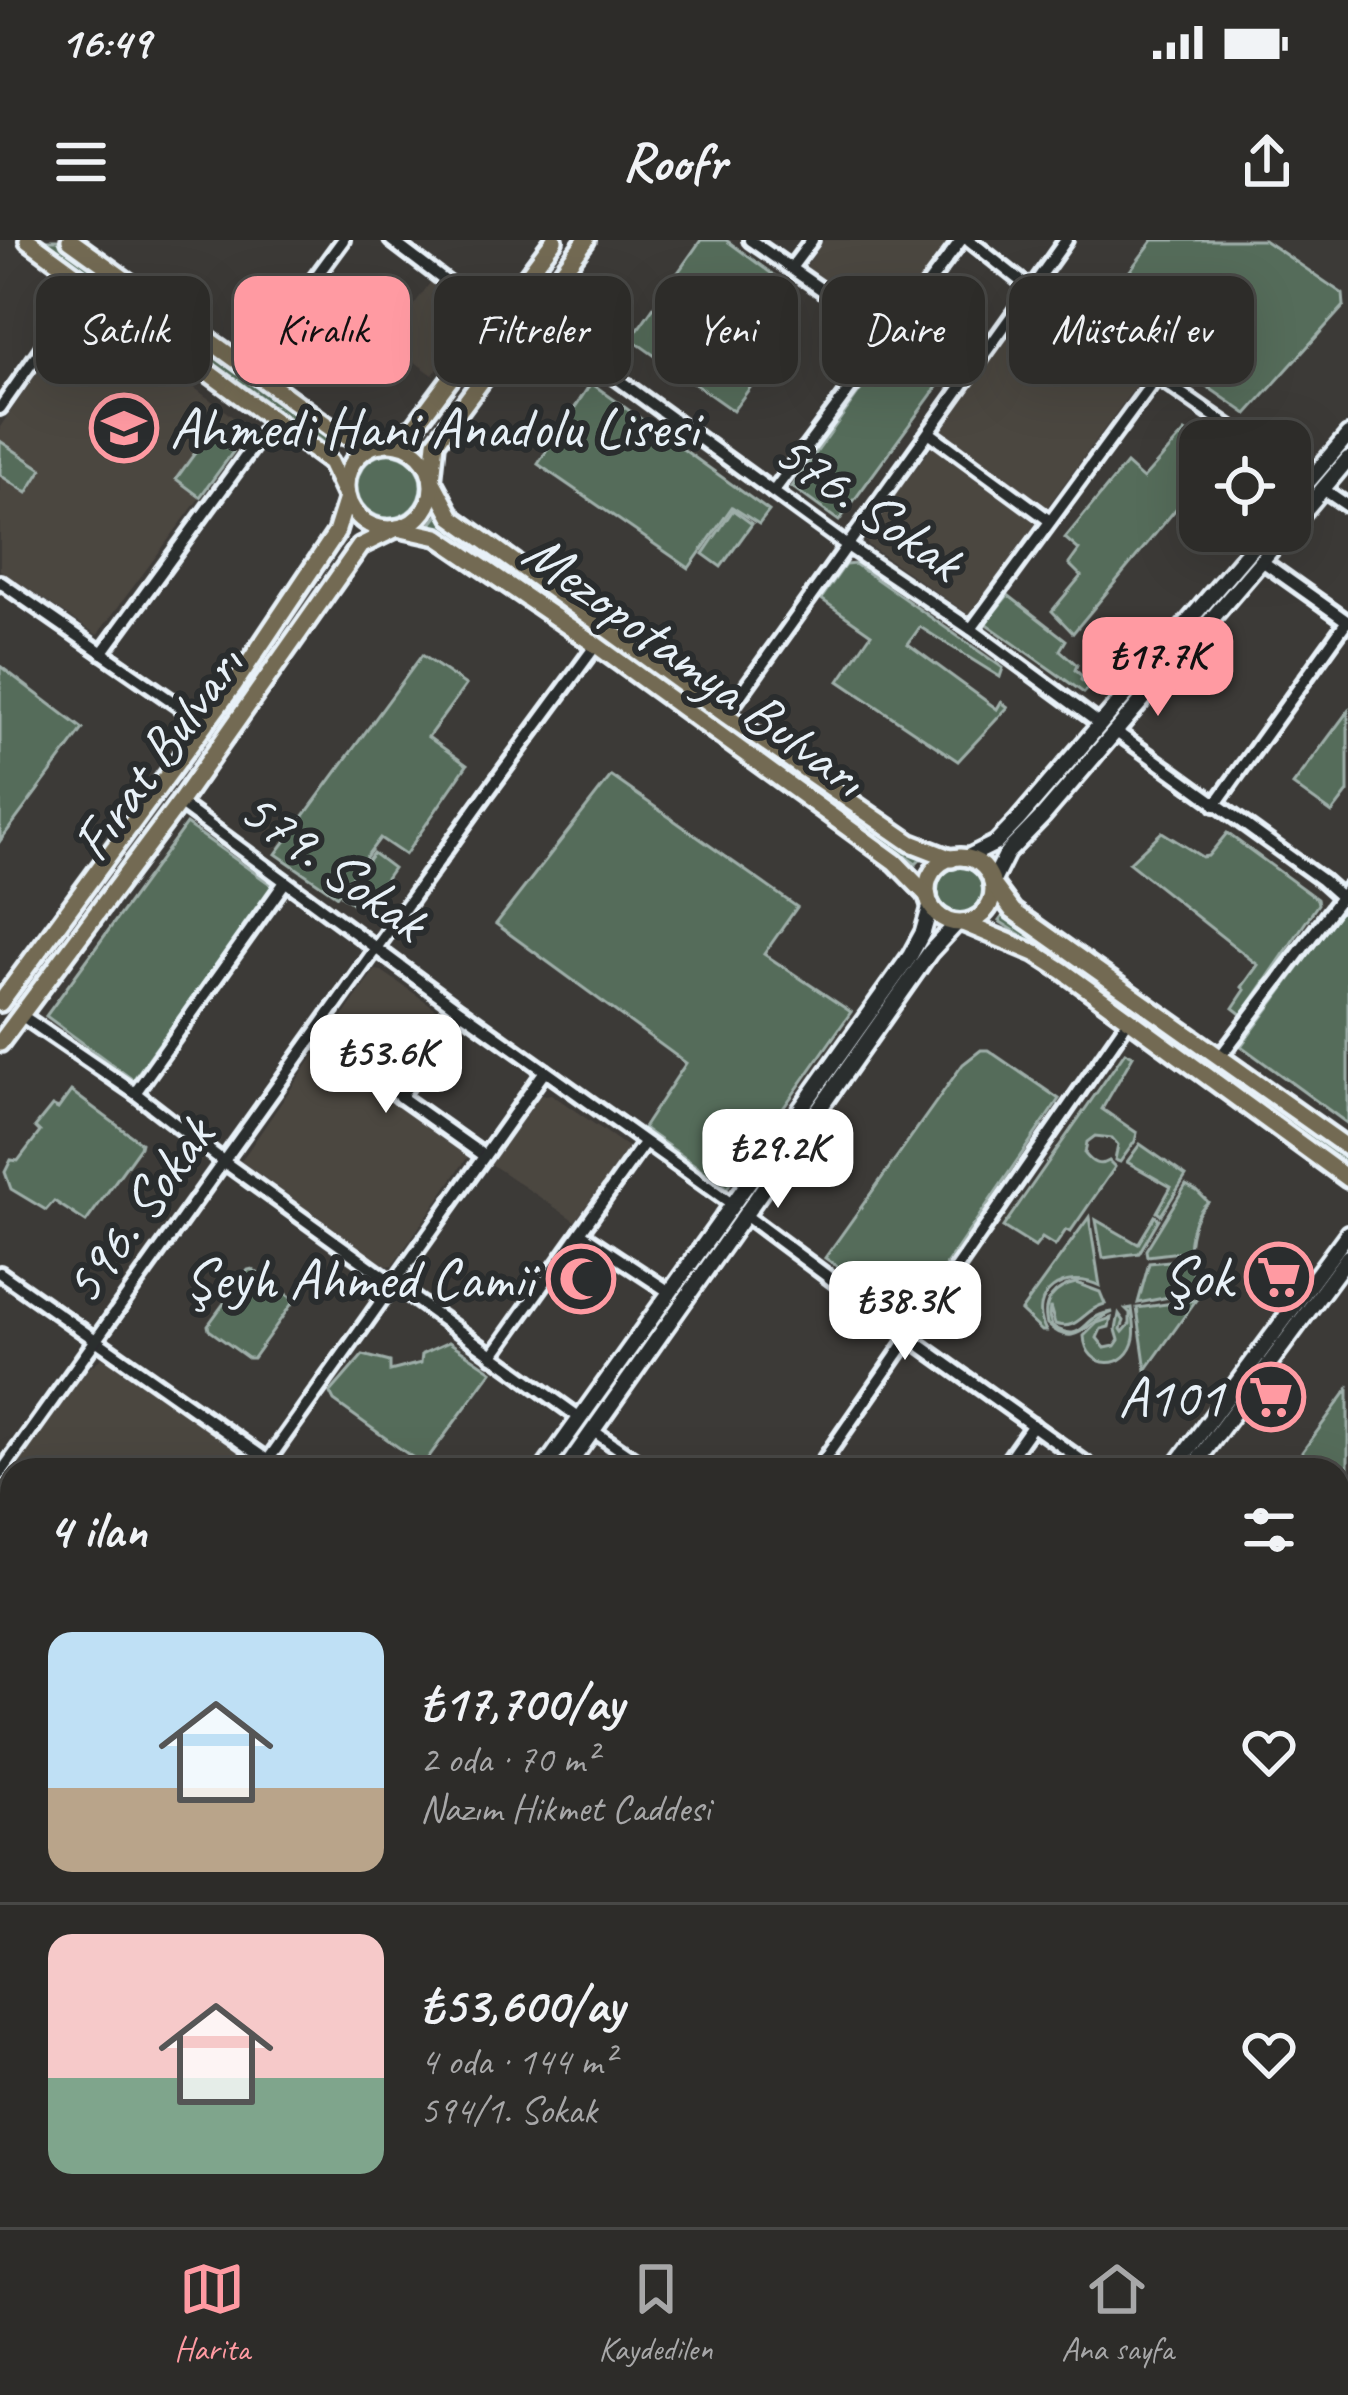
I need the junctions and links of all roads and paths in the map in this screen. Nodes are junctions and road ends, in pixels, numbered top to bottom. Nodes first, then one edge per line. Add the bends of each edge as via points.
1 (28, 240) edge
2 (70, 240) edge
3 (343, 240) edge
4 (392, 240) edge
5 (554, 240) edge
6 (586, 240) edge
7 (750, 240) edge
8 (812, 240) edge
9 (965, 240) edge
10 (1066, 240) edge
11 (790, 268) junction
12 (74, 276) edge
13 (317, 276) edge
14 (439, 276) edge
15 (527, 276) edge
16 (560, 276) edge
17 (937, 276) edge
18 (1013, 276) edge
19 (1042, 276) edge
20 (822, 290) edge
21 (1009, 322) edge
22 (36, 357) edge
23 (234, 357) edge
24 (210, 374) edge
25 (271, 384) edge
26 (446, 384) edge
27 (480, 384) edge
28 (624, 384) edge
29 (855, 384) edge
30 (1151, 384) edge
31 (1171, 384) edge
32 (0, 408) edge
33 (273, 419) junction
34 (1221, 420) edge
35 (930, 433) junction
36 (1348, 435) edge
37 (381, 444) junction
38 (1348, 459) edge
39 (1311, 477) edge
40 (432, 480) junction
41 (1323, 489) junction
42 (773, 492) junction
43 (347, 498) junction
44 (1311, 503) edge
45 (1348, 506) edge
46 (1050, 521) junction
47 (397, 528) junction
48 (845, 545) junction
49 (1249, 552) edge
50 (1270, 552) edge
51 (1262, 561) junction
52 (0, 581) edge
53 (1348, 621) edge
54 (971, 628) junction
55 (596, 645) junction
56 (102, 653) junction
57 (726, 715) junction
58 (205, 724) junction
59 (1108, 728) junction
60 (179, 803) junction
61 (1215, 805) junction
62 (959, 858) junction
63 (285, 882) junction
64 (992, 884) junction
65 (1344, 892) edge
66 (930, 900) junction
67 (960, 923) junction
68 (377, 947) junction
69 (1, 1000) edge
70 (461, 1011) junction
71 (21, 1015) junction
72 (1129, 1021) junction
73 (315, 1036) junction
74 (0, 1043) edge
75 (1220, 1058) junction
76 (545, 1071) junction
77 (135, 1093) junction
78 (400, 1097) junction
79 (644, 1143) junction
80 (1348, 1148) edge
81 (484, 1156) junction
82 (223, 1161) junction
83 (1348, 1179) edge
84 (739, 1210) junction
85 (1348, 1232) edge
86 (580, 1233) junction
87 (1348, 1257) edge
88 (0, 1273) edge
89 (394, 1283) junction
90 (668, 1291) junction
91 (910, 1338) junction
92 (96, 1339) junction
93 (493, 1356) junction
94 (580, 1418) junction
95 (1033, 1425) junction
96 (592, 1430) junction
97 (11, 1458) edge
98 (255, 1458) edge
99 (269, 1458) edge
100 (552, 1458) edge
101 (573, 1458) edge
102 (633, 1458) edge
103 (825, 1458) edge
104 (1009, 1458) edge
105 (1078, 1458) edge
106 (1183, 1458) edge
107 (1200, 1458) edge

1 - 12 main road
2 - 23 main road
3 - 13 street
4 - 14 street
5 - 15 main road
6 - 16 main road
7 - 11 street
8 - 11 street
9 - 17 street
9 - 18 street
10 - 19 street
11 - 20 street
21 - 35 street
22 - 32 street
24 - 33 main road
25 - 37 main road via 339,434
26 - 37 main road via 415,426
27 - 40 main road via 436,442
28 - 42 street, 576. Sokak
29 - 42 street
30 - 46 street
31 - 34 street
33 - 43 main road via 330,463
33 - 56 street
35 - 46 street
35 - 48 street
36 - 39 main road
37 - 40 main road via 419,454
37 - 43 main road via 357,457
38 - 41 main road
40 - 47 main road via 420,515
40 - 57 main road, Mezopotamya Bulvarı via 452,517
41 - 44 main road
41 - 45 street
42 - 48 street, 576. Sokak
43 - 47 main road via 361,519
43 - 58 main road, Fırat Bulvarı via 336,533
46 - 54 street
47 - 55 main road, Mezopotamya Bulvarı via 438,537
47 - 60 main road, Fırat Bulvarı via 360,546
48 - 54 street, 576. Sokak
48 - 57 street
49 - 59 main road
50 - 51 main road
51 - 53 street
51 - 59 main road
52 - 56 street
53 - 61 street
54 - 59 street, 576. Sokak
55 - 66 main road, Mezopotamya Bulvarı via 895,862
55 - 68 street, 596. Sokak
56 - 58 street
57 - 62 main road, Mezopotamya Bulvarı via 911,843
58 - 69 main road, Fırat Bulvarı
59 - 61 street, 576. Sokak
59 - 62 main road via 996,843
59 - 64 main road via 1006,853
60 - 63 street, 579. Sokak
60 - 71 main road, Fırat Bulvarı
61 - 65 street, 576. Sokak
62 - 64 main road via 983,866
62 - 66 main road via 933,873
63 - 68 street, 579. Sokak
63 - 77 street
64 - 67 main road via 987,910
64 - 75 main road via 1013,911
65 - 75 street
66 - 67 main road via 939,915
66 - 84 main road via 910,956
67 - 72 main road via 1035,953
67 - 84 main road via 930,952
68 - 70 street, 579. Sokak
68 - 73 street, 596. Sokak
70 - 76 street, 579. Sokak
70 - 78 street
71 - 74 main road, Fırat Bulvarı
71 - 77 street
72 - 83 main road
72 - 91 street
73 - 78 street
73 - 82 street, 596. Sokak
75 - 80 main road
76 - 79 street, 579. Sokak
76 - 81 street
77 - 82 street
78 - 81 street
79 - 84 street, 579. Sokak
79 - 86 street
81 - 89 street
82 - 89 street
82 - 92 street, 596. Sokak
84 - 90 main road
84 - 91 street, 579. Sokak
84 - 96 main road
85 - 106 main road
86 - 90 street
86 - 93 street
87 - 107 main road
88 - 92 street
89 - 93 street
89 - 99 street
90 - 94 main road
91 - 95 street, 579. Sokak
91 - 103 street
92 - 97 street, 596. Sokak
92 - 98 street
93 - 94 street
94 - 100 main road
95 - 104 street
95 - 105 street, 579. Sokak
96 - 101 main road
96 - 102 street

